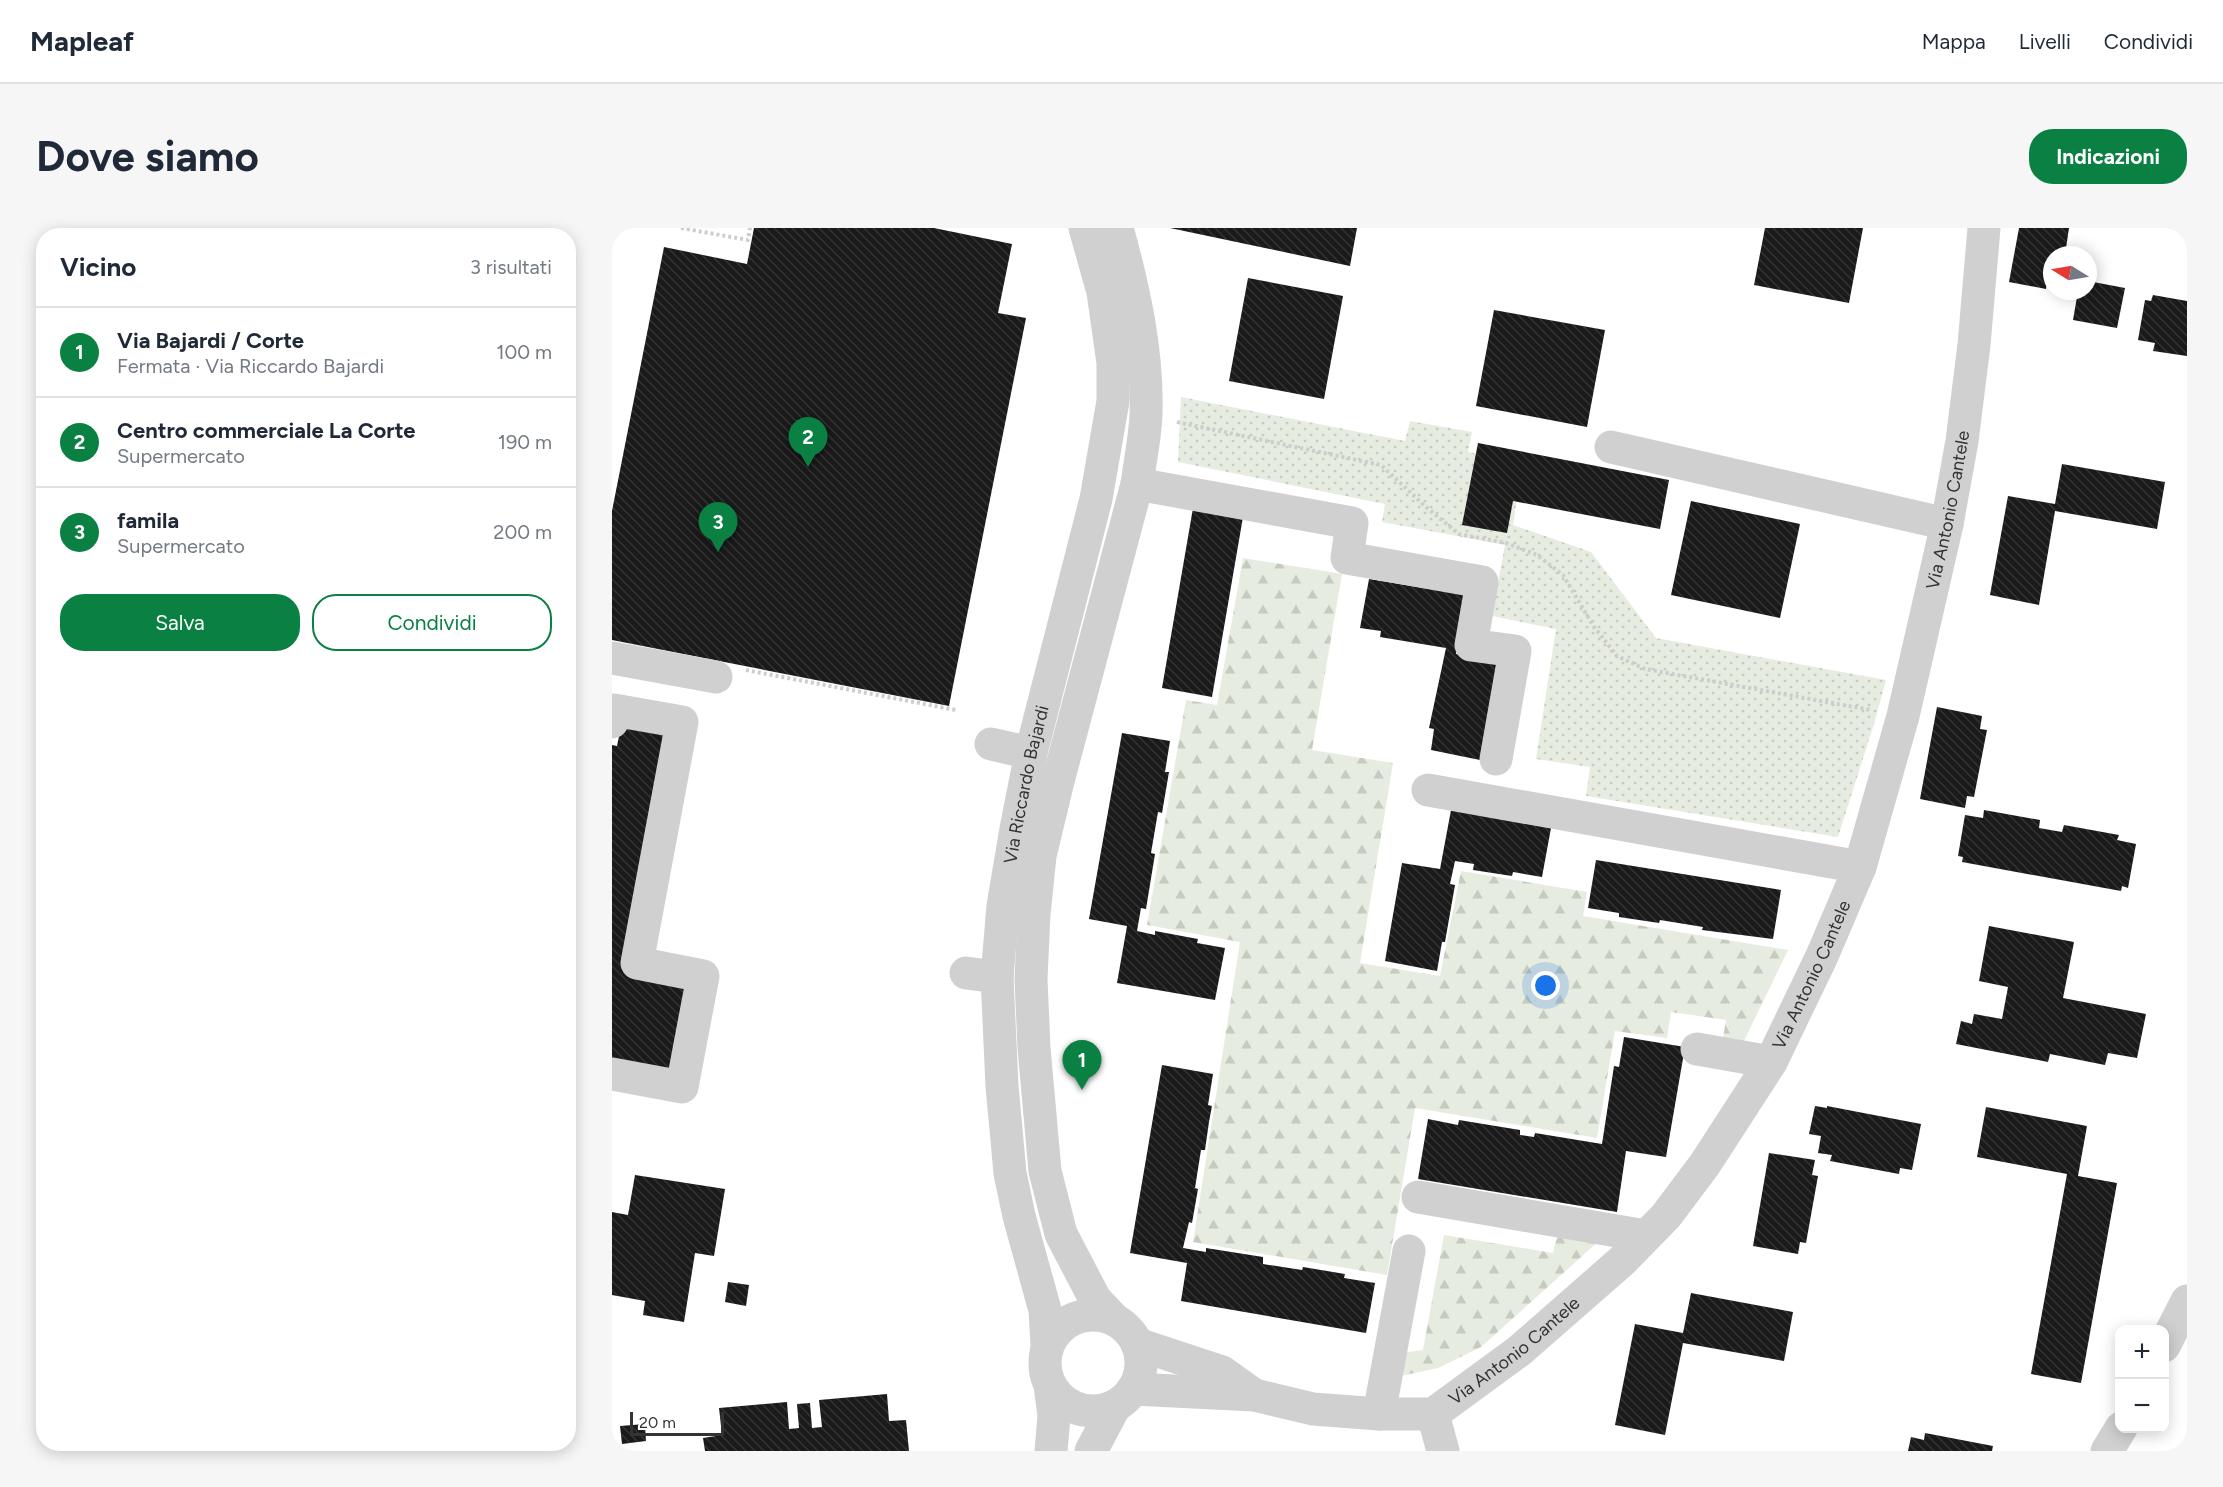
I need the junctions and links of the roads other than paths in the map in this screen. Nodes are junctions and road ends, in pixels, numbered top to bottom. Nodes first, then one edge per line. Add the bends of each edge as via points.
1 (1085, 228) edge
2 (1117, 228) edge
3 (1984, 228) edge
4 (1611, 447) dead end
5 (1137, 484) junction
6 (1947, 524) junction
7 (612, 658) edge
8 (730, 673) road end
9 (612, 722) edge
10 (991, 744) dead end
11 (1031, 753) junction
12 (1496, 759) dead end
13 (1428, 790) dead end
14 (1860, 867) junction
15 (1697, 1049) dead end
16 (1771, 1062) junction
17 (612, 1074) edge
18 (1418, 1197) dead end
19 (1646, 1236) junction
20 (1409, 1251) dead end
21 (2187, 1301) edge
22 (1114, 1319) junction
23 (2169, 1336) edge
24 (1137, 1344) junction
25 (1047, 1346) junction
26 (1050, 1385) junction
27 (1254, 1395) junction
28 (1124, 1398) junction
29 (1379, 1414) junction
30 (1433, 1414) junction
31 (2118, 1433) edge
32 (1051, 1451) edge
33 (1091, 1451) edge
34 (1443, 1451) edge
35 (2107, 1451) edge

1 - 11 street, Via Riccardo Bajardi via 1103,292 1113,363 1113,401 1096,499
2 - 5 street, Via Riccardo Bajardi via 1133,286 1145,383 1146,416
3 - 6 street, Via Antonio Cantele via 1974,345
4 - 6 street
5 - 12 street via 1352,523 1347,558 1482,582 1471,645 1515,651
5 - 22 street, Via Riccardo Bajardi via 1040,856 1031,979 1045,1171 1061,1234 1095,1299
6 - 14 street, Via Antonio Cantele via 1903,716
7 - 8 street
9 - 17 street via 614,710 682,722 637,963 704,976 682,1087
10 - 11 street
11 - 25 street, Via Riccardo Bajardi via 1003,906 982,975 1002,1086 1010,1173 1046,1310
13 - 14 street
14 - 16 street, Via Antonio Cantele
15 - 16 street
16 - 19 street, Via Antonio Cantele via 1706,1164
18 - 19 street
19 - 30 street, Via Antonio Cantele via 1519,1351
20 - 29 street
21 - 23 street
22 - 24 street, Via Riccardo Bajardi via 1131,1333
22 - 25 street via 1088,1314 1075,1318 1063,1324
24 - 27 street, Via Antonio Cantele via 1221,1372
24 - 28 street via 1141,1366
25 - 26 street, Via Riccardo Bajardi via 1044,1365
26 - 28 street via 1066,1403 1078,1409 1103,1410
26 - 32 street, Via Riccardo Bajardi via 1054,1416
27 - 28 street, Via Antonio Cantele
27 - 29 street, Via Antonio Cantele via 1313,1410
28 - 33 street
29 - 30 street, Via Antonio Cantele
30 - 34 street
31 - 35 street

